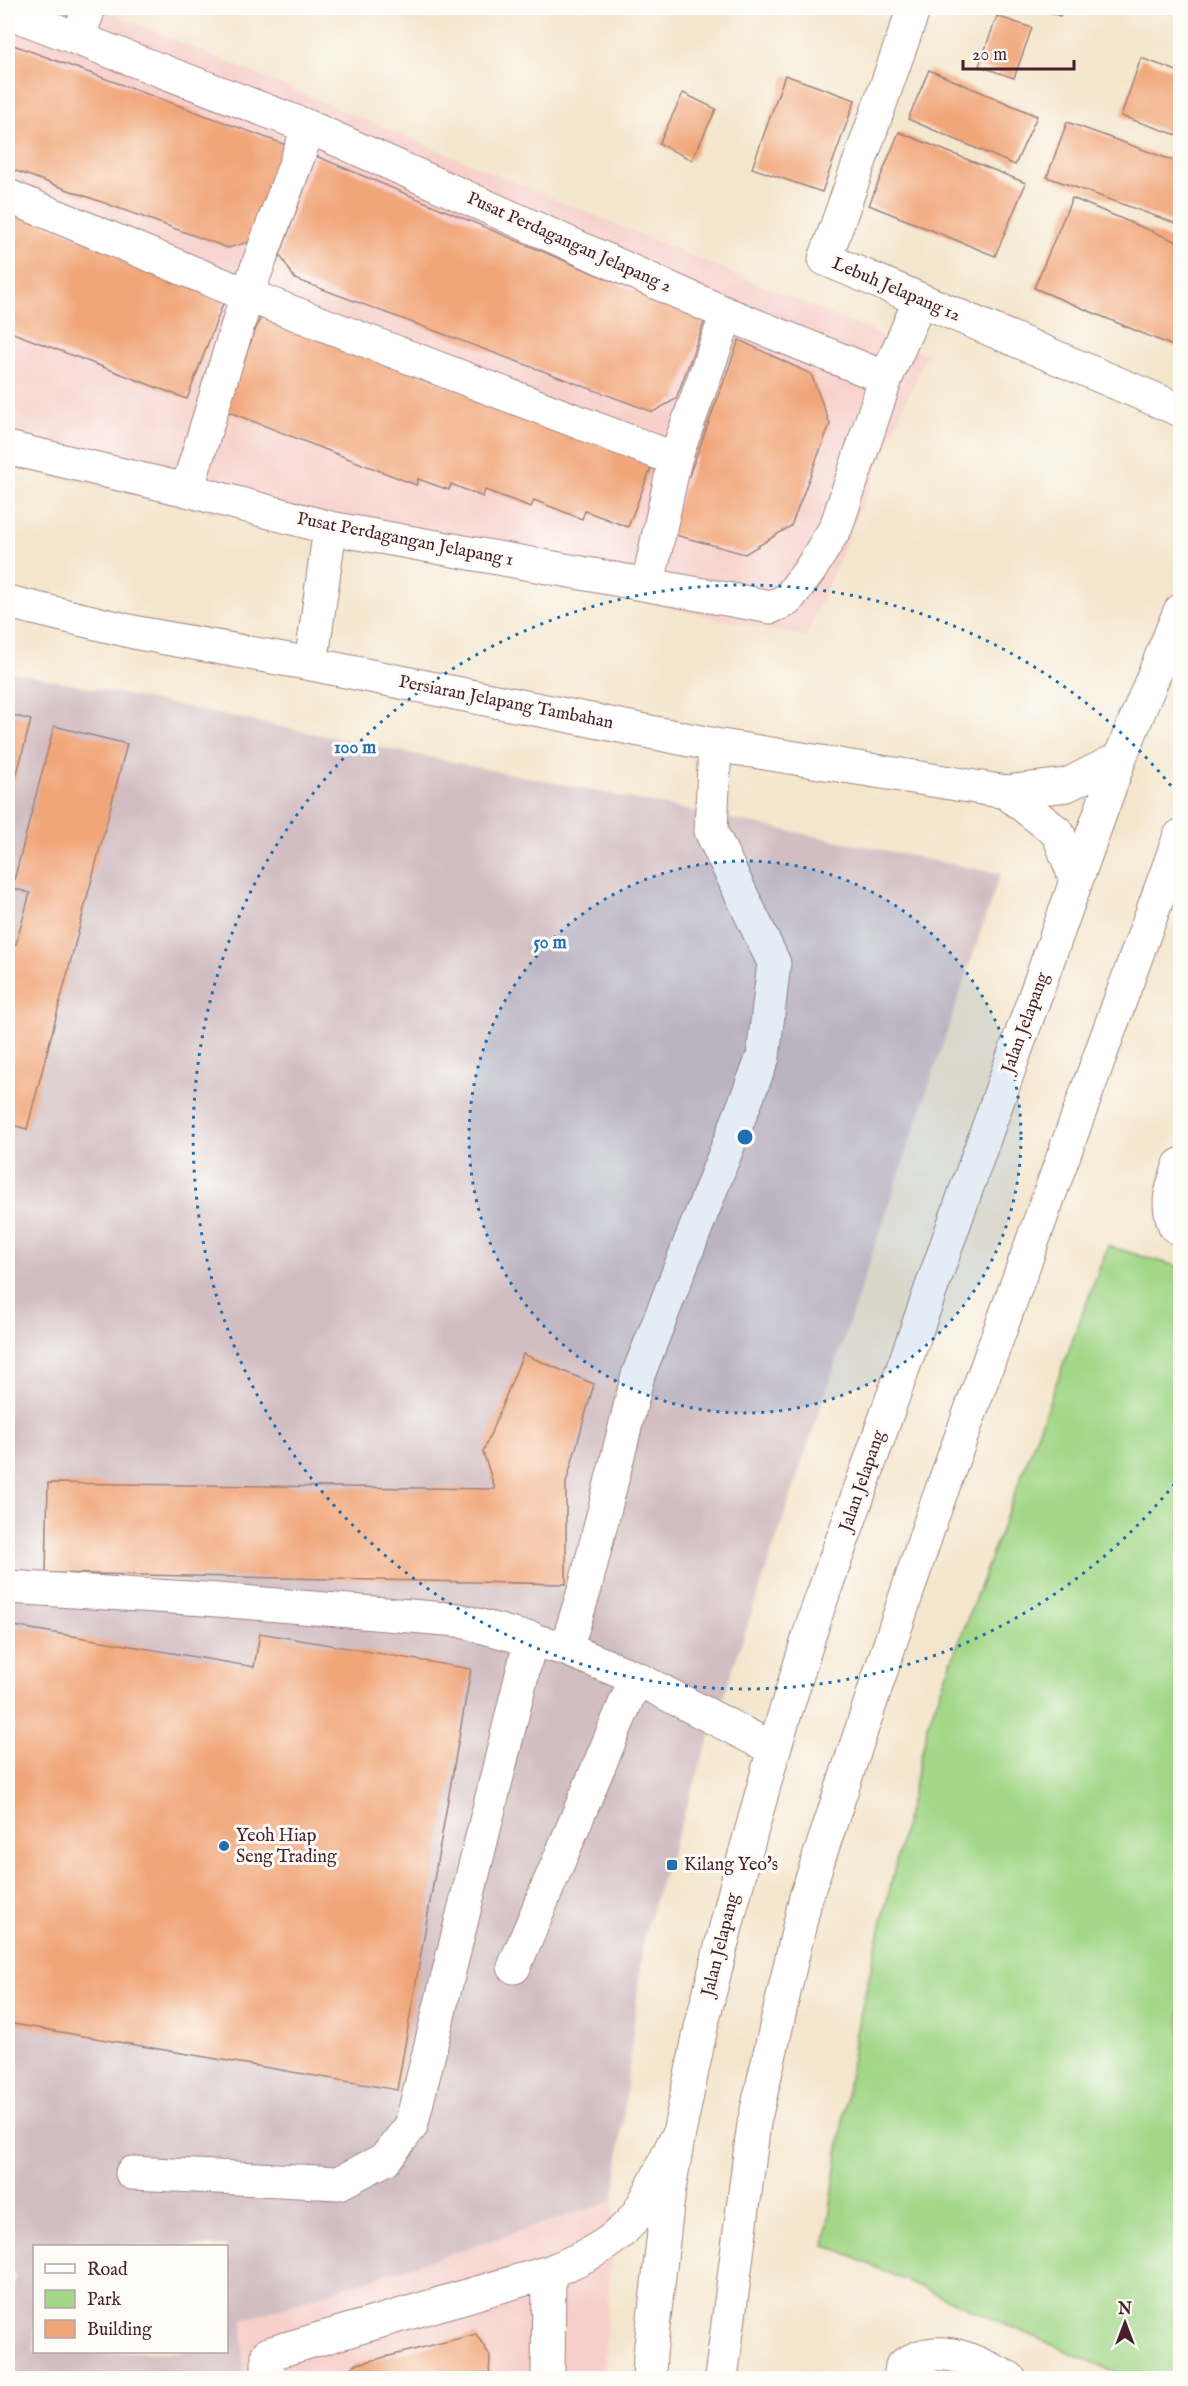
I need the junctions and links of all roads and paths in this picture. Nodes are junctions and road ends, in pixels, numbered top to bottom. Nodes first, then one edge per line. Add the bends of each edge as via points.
1 (89, 8) edge
2 (914, 8) edge
3 (8, 12) edge
4 (78, 39) junction
5 (309, 127) junction
6 (8, 196) edge
7 (247, 295) junction
8 (920, 300) junction
9 (727, 314) junction
10 (886, 378) junction
11 (1180, 410) edge
12 (8, 448) edge
13 (675, 459) junction
14 (187, 490) junction
15 (330, 528) junction
16 (648, 584) junction
17 (8, 602) edge
18 (1180, 611) edge
19 (311, 664) junction
20 (715, 745) junction
21 (1120, 758) junction
22 (1006, 792) junction
23 (1178, 852) edge
24 (1076, 880) junction
25 (1180, 1165) edge
26 (1180, 1229) edge
27 (8, 1587) edge
28 (531, 1638) junction
29 (566, 1648) junction
30 (636, 1678) junction
31 (774, 1749) junction
32 (514, 1967) dead end
33 (679, 2133) junction
34 (132, 2173) dead end
35 (549, 2272) junction
36 (901, 2372) edge
37 (268, 2379) edge
38 (548, 2379) edge
39 (649, 2379) edge
40 (721, 2379) edge
41 (1009, 2379) edge

1 - 4 street
2 - 8 street, Lebuh Jelapang 12 via 825,259
3 - 4 street, Pusat Perdagangan Jelapang 2
4 - 5 street, Pusat Perdagangan Jelapang 2
5 - 7 street
5 - 9 street, Pusat Perdagangan Jelapang 2
6 - 7 street
7 - 13 street
7 - 14 street
8 - 10 street
8 - 11 street, Lebuh Jelapang 12
9 - 10 street, Pusat Perdagangan Jelapang 2
9 - 13 street
10 - 16 street, Pusat Perdagangan Jelapang 1 via 836,527 787,600 771,607
12 - 14 street, Pusat Perdagangan Jelapang 1
13 - 16 street
14 - 15 street, Pusat Perdagangan Jelapang 1
15 - 16 street, Pusat Perdagangan Jelapang 1
15 - 19 street
17 - 19 street, Persiaran Jelapang Tambahan via 138,633
18 - 21 street, Jalan Jelapang
19 - 20 street, Persiaran Jelapang Tambahan
20 - 22 street, Persiaran Jelapang Tambahan
20 - 29 street via 711,831 774,963 763,1057 638,1375
21 - 22 street, Persiaran Jelapang Tambahan via 1066,785
21 - 24 street, Jalan Jelapang
22 - 24 street, Persiaran Jelapang Tambahan via 1058,833
23 - 40 street via 932,1517 806,1897 754,2123
24 - 31 street, Jalan Jelapang via 819,1606
25 - 26 street via 1170,1195 1169,1213
27 - 28 street via 216,1599 458,1620
28 - 29 street
28 - 34 street via 411,2126 385,2159 339,2183
29 - 30 street
30 - 31 street
30 - 32 street
31 - 33 street, Jalan Jelapang via 702,2023
33 - 35 street via 637,2213 617,2235 585,2258
33 - 39 street, Jalan Jelapang via 669,2188
35 - 37 street via 268,2354
35 - 38 street
36 - 41 street via 914,2358 935,2353 966,2357

